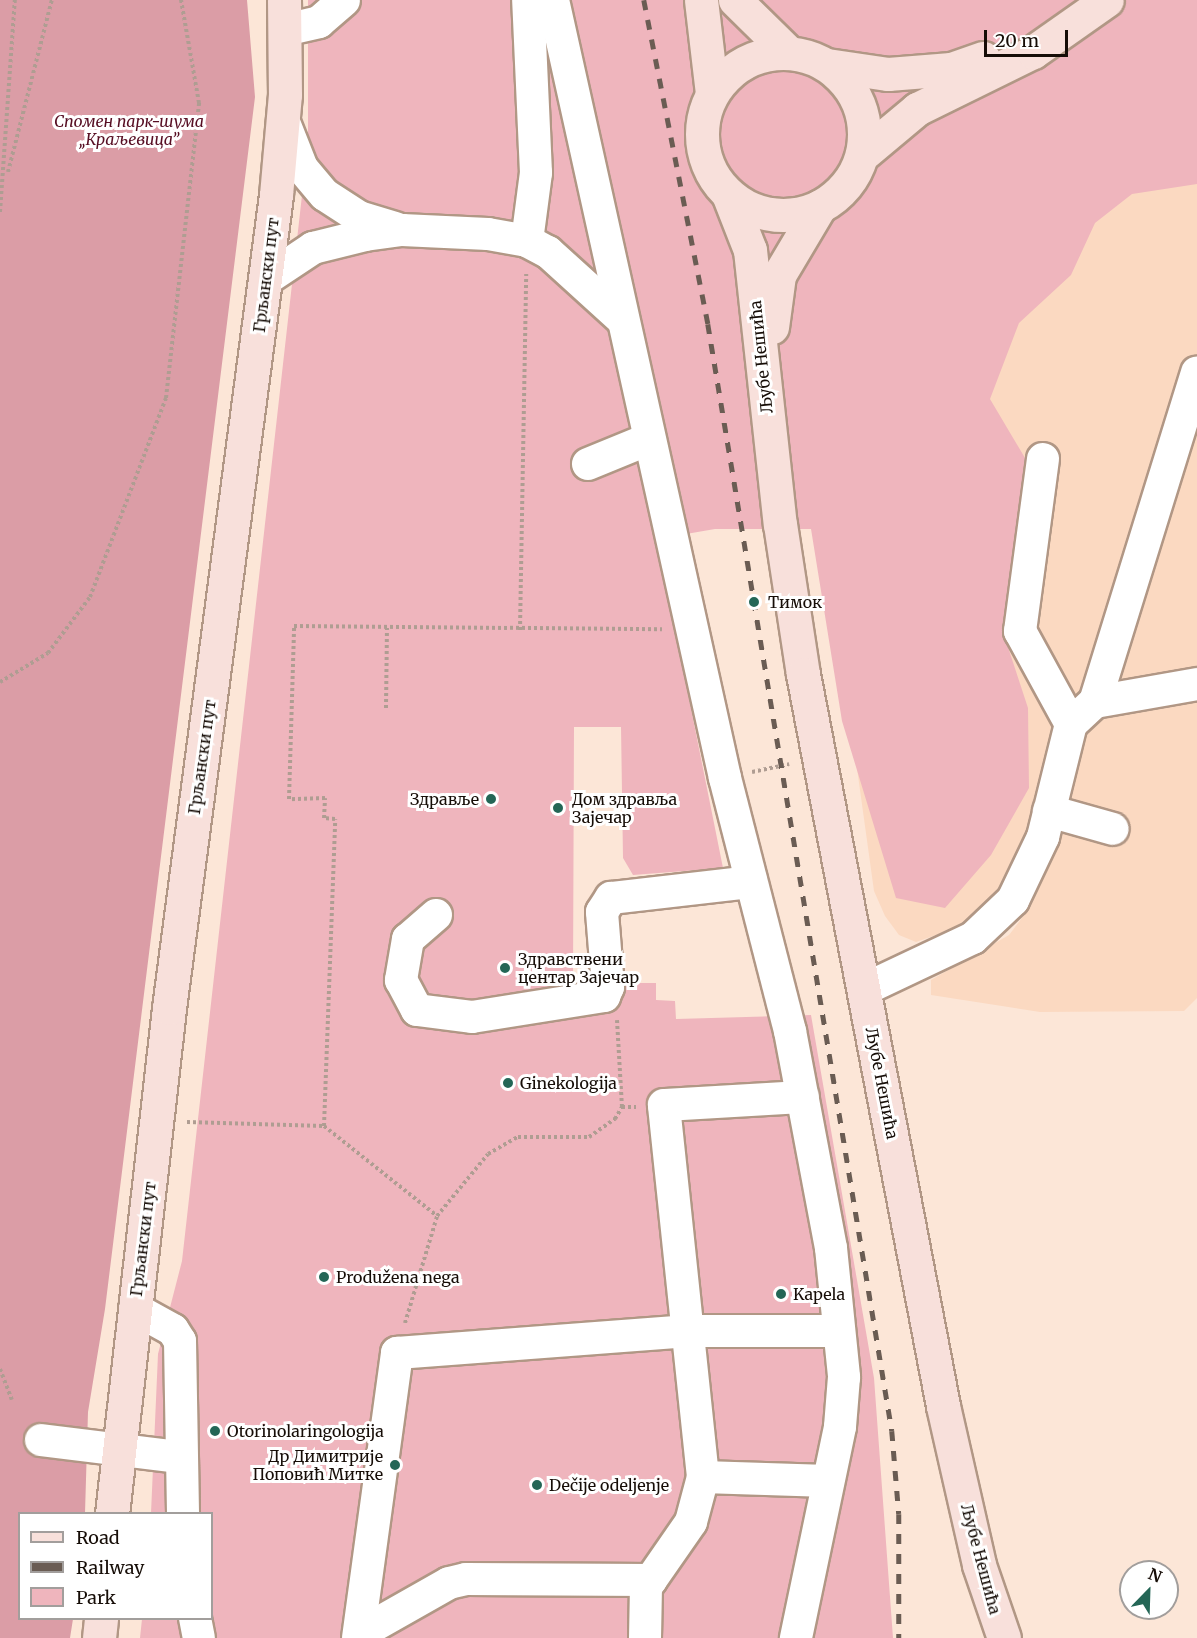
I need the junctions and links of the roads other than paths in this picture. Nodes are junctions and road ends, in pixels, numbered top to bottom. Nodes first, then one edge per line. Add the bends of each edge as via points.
1 (344, 0) edge
2 (528, 0) edge
3 (553, 0) edge
4 (701, 0) edge
5 (735, 0) edge
6 (1107, 0) edge
7 (1074, 2) edge
8 (285, 15) edge
9 (788, 52) junction
10 (827, 65) junction
11 (712, 93) junction
12 (283, 120) junction
13 (862, 156) junction
14 (728, 194) junction
15 (820, 206) junction
16 (402, 230) junction
17 (527, 241) junction
18 (265, 280) junction
19 (623, 320) junction
20 (1197, 372) edge
21 (649, 439) junction
22 (1185, 454) edge
23 (1043, 459) dead end
24 (588, 464) dead end
25 (780, 524) junction
26 (1197, 684) edge
27 (1095, 702) junction
28 (1071, 724) junction
29 (1049, 811) junction
30 (1113, 829) dead end
31 (751, 882) junction
32 (436, 915) dead end
33 (865, 989) junction
34 (803, 1097) junction
35 (135, 1309) junction
36 (692, 1330) junction
37 (837, 1331) junction
38 (41, 1440) dead end
39 (118, 1450) junction
40 (180, 1457) junction
41 (703, 1477) junction
42 (828, 1481) junction
43 (112, 1512) edge
44 (183, 1512) edge
45 (651, 1580) junction
46 (101, 1620) edge
47 (195, 1620) edge
48 (358, 1636) edge
49 (99, 1638) edge
50 (199, 1638) edge
51 (645, 1638) edge
52 (796, 1638) edge
53 (1004, 1638) edge

1 - 8 street via 319,22
2 - 17 street via 536,173
3 - 19 street
4 - 11 main road
5 - 9 main road
6 - 13 main road via 1033,52 917,109
7 - 10 main road via 1005,47 951,69 888,74
8 - 12 main road, Грљански пут
9 - 10 main road
9 - 11 main road via 747,61
10 - 13 main road via 850,87 861,108
11 - 14 main road via 703,121 703,150
12 - 16 street via 302,168 325,195 359,217
12 - 18 main road, Грљански пут
13 - 15 main road via 843,189
14 - 15 main road via 756,210 777,214
14 - 25 main road, Љубе Нешића via 750,250
15 - 25 main road, Љубе Нешића via 779,275 772,304
16 - 17 street
16 - 18 street via 314,248
17 - 19 street via 573,270
18 - 35 main road, Грљански пут
19 - 21 street
20 - 22 street
21 - 24 street
21 - 31 street
22 - 27 street
23 - 28 street via 1020,631
25 - 33 main road, Љубе Нешића
26 - 27 street
27 - 28 street
28 - 29 street
29 - 30 street
29 - 33 street via 1029,870 997,921 973,938
31 - 32 street via 611,898 602,912 608,987 604,996 509,1001 452,1017 413,1008 401,980 400,962 411,934
31 - 34 street
33 - 53 main road, Љубе Нешића via 943,1406 980,1565
34 - 36 street via 664,1105
34 - 37 street via 831,1248
35 - 39 main road, Грљански пут
35 - 40 street via 173,1330 180,1341
36 - 37 street
36 - 41 street
36 - 48 street via 397,1353
37 - 42 street via 844,1377
38 - 39 street
39 - 40 street
39 - 43 main road, Грљански пут
40 - 44 street
41 - 42 street
41 - 45 street via 691,1522
42 - 52 street
45 - 48 street via 449,1583
45 - 51 street via 643,1598
46 - 49 main road
47 - 50 street

